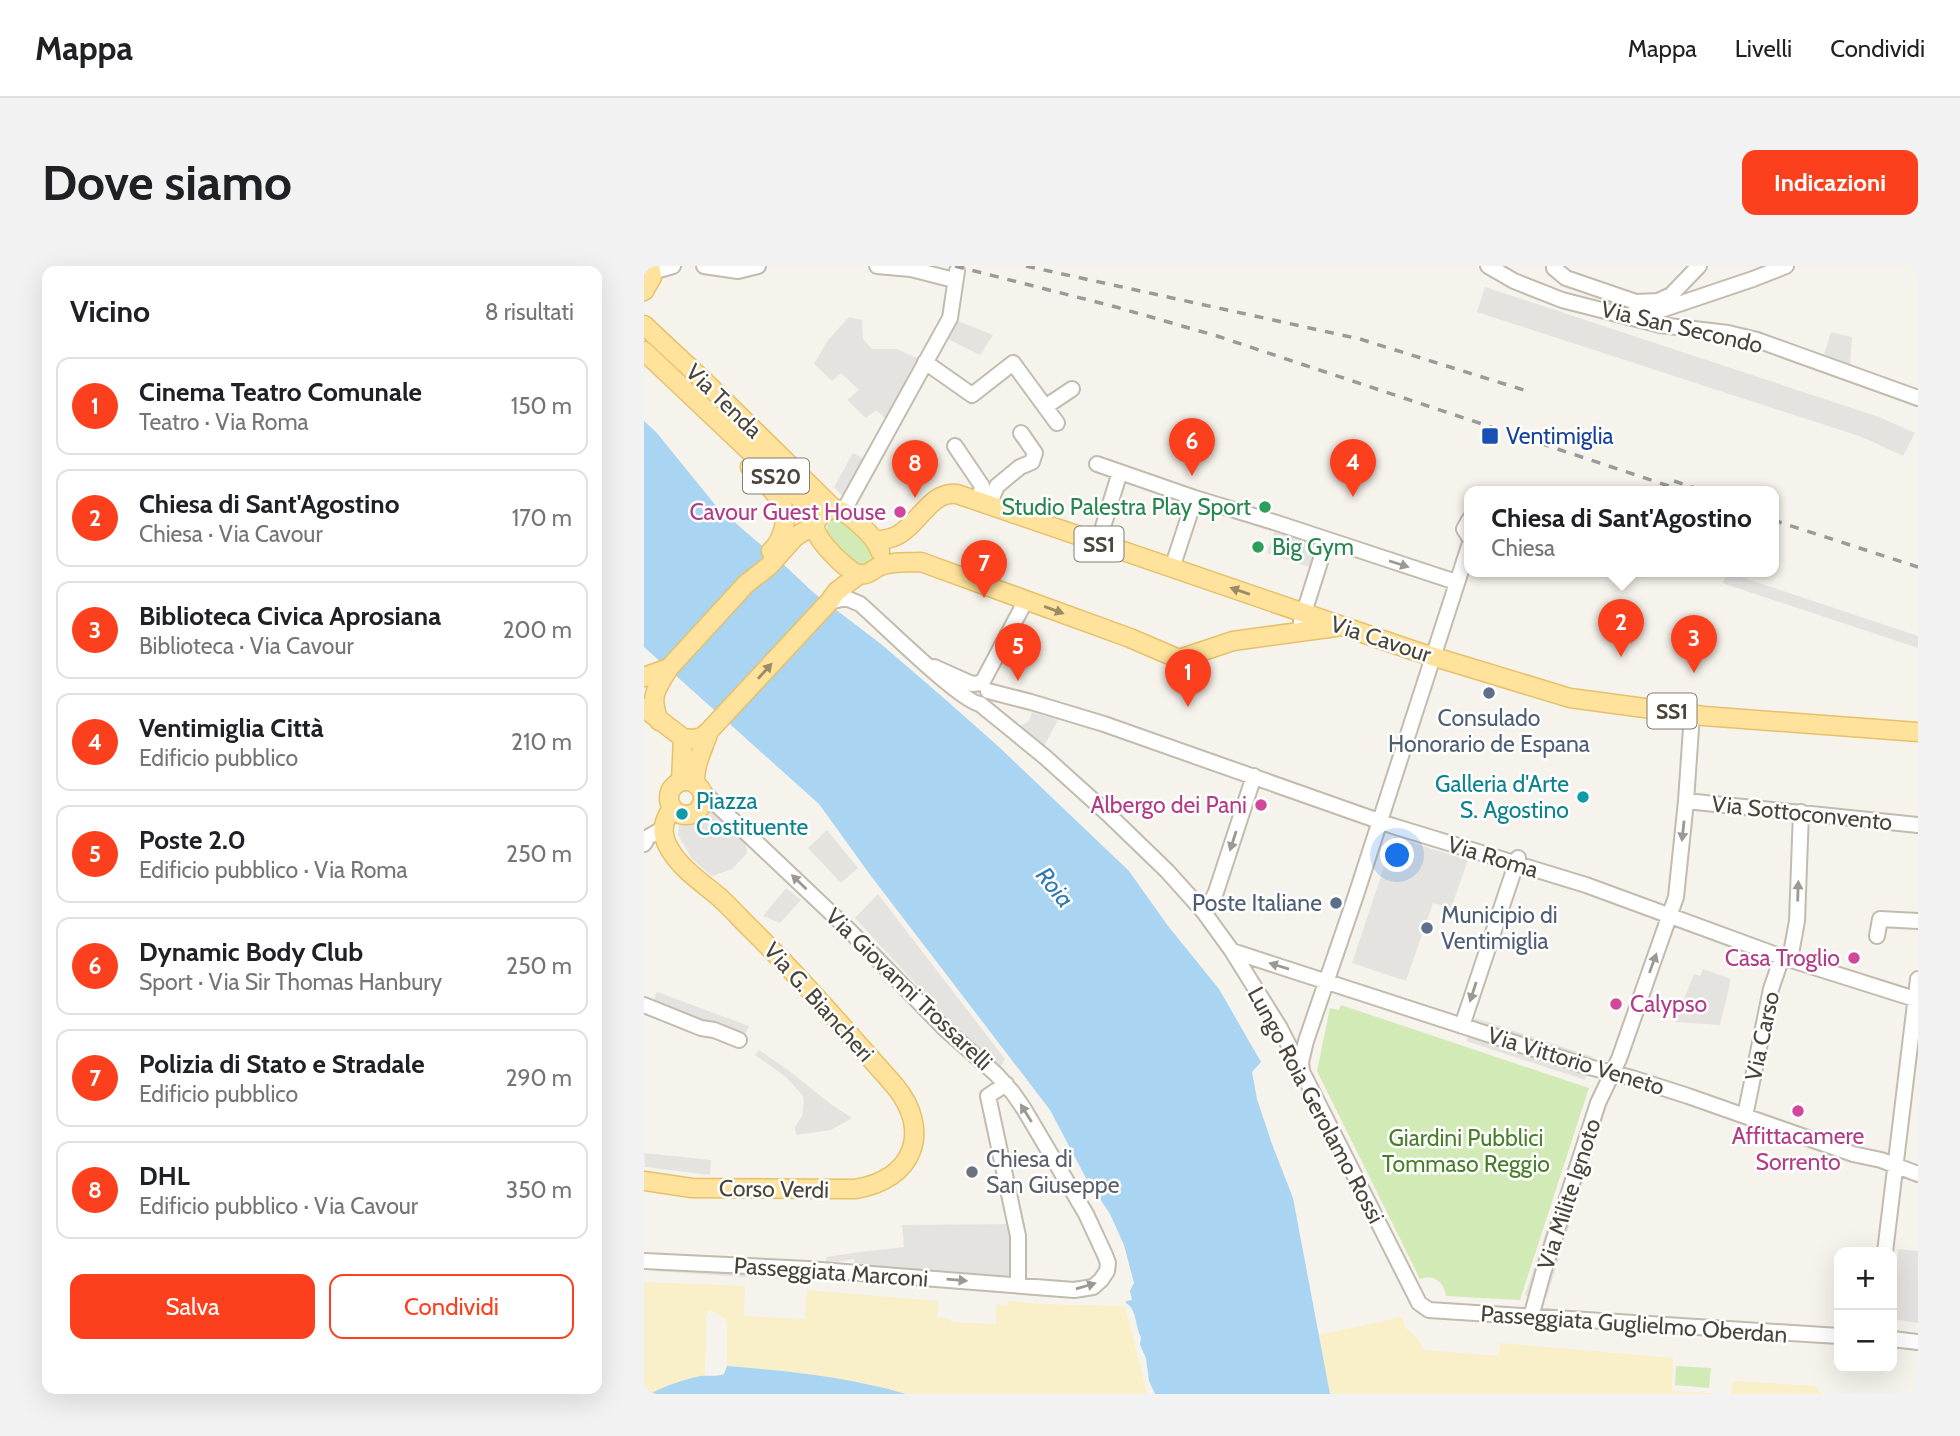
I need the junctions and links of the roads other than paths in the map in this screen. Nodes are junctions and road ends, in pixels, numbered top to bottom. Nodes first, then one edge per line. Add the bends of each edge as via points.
1 (673, 266) edge
2 (704, 266) edge
3 (758, 266) edge
4 (877, 266) edge
5 (1488, 266) edge
6 (1699, 266) edge
7 (1786, 266) edge
8 (1554, 267) edge
9 (648, 268) edge
10 (644, 291) edge
11 (1635, 310) junction
12 (644, 325) edge
13 (644, 351) edge
14 (925, 362) junction
15 (1072, 389) dead end
16 (1918, 398) edge
17 (1045, 407) junction
18 (1056, 423) dead end
19 (1021, 433) dead end
20 (734, 436) junction
21 (955, 446) dead end
22 (1097, 464) dead end
23 (1120, 472) junction
24 (1195, 498) junction
25 (984, 503) junction
26 (823, 519) junction
27 (906, 529) junction
28 (875, 540) junction
29 (1327, 540) junction
30 (1098, 543) junction
31 (1464, 560) edge
32 (921, 562) junction
33 (1172, 568) junction
34 (868, 572) junction
35 (1456, 582) junction
36 (746, 584) junction
37 (836, 597) junction
38 (1026, 600) junction
39 (860, 604) junction
40 (1304, 614) junction
41 (1342, 626) junction
42 (1296, 633) junction
43 (1433, 656) junction
44 (650, 684) edge
45 (978, 692) junction
46 (644, 708) edge
47 (1692, 714) junction
48 (659, 721) junction
49 (714, 726) junction
50 (1918, 732) edge
51 (683, 738) junction
52 (1254, 776) junction
53 (692, 785) junction
54 (1686, 802) junction
55 (673, 808) junction
56 (1801, 812) junction
57 (1379, 821) junction
58 (1918, 825) edge
59 (663, 829) junction
60 (644, 844) edge
61 (1517, 861) junction
62 (1203, 911) junction
63 (1670, 916) junction
64 (1918, 921) edge
65 (1877, 936) dead end
66 (1232, 951) junction
67 (1786, 958) junction
68 (1918, 979) edge
69 (1327, 981) junction
70 (1916, 999) edge
71 (644, 1005) edge
72 (1462, 1026) junction
73 (1280, 1028) junction
74 (1311, 1028) junction
75 (739, 1040) dead end
76 (1612, 1073) junction
77 (1303, 1075) junction
78 (1006, 1084) junction
79 (1745, 1116) junction
80 (1896, 1165) junction
81 (899, 1168) joint
82 (1918, 1174) edge
83 (644, 1181) edge
84 (1886, 1247) edge
85 (644, 1261) edge
86 (1018, 1285) junction
87 (1429, 1310) joint
88 (1531, 1317) junction
89 (1834, 1336) edge
90 (1897, 1340) edge
91 (1918, 1342) edge

1 - 9 street
2 - 3 street via 738,271
4 - 14 street via 955,276 954,319
5 - 11 street, Via San Secondo via 1562,300
6 - 11 street via 1671,295
7 - 11 street via 1658,311
8 - 11 street via 1566,278
9 - 10 main road via 651,281
11 - 16 street, Via San Secondo via 1660,325 1757,340
12 - 26 main road, Via Tenda via 704,381
13 - 20 main road, SS20
14 - 17 street via 972,395 1013,363
14 - 26 street
15 - 17 street
17 - 18 street
19 - 25 street via 1035,458 997,486
20 - 26 main road, SS20
20 - 36 main road via 746,462 777,494 785,513 777,545
21 - 25 street via 982,486
22 - 23 street
23 - 24 street
23 - 30 street
24 - 29 street
24 - 33 street
25 - 27 main road, Via Cavour / SS1 via 957,494 939,496
25 - 30 main road, Via Cavour / SS1
26 - 28 main road
26 - 34 main road via 821,541 852,571
26 - 36 main road via 794,538
27 - 28 main road, Via Cavour / SS1
27 - 32 main road via 909,554
28 - 34 main road via 880,562
29 -> 35 street
29 - 40 street
30 - 33 main road, Via Cavour / SS1
31 - 35 street
32 - 34 main road
32 - 38 main road
40 -> 33 main road, Via Cavour / SS1
34 - 37 main road
34 - 39 street via 859,587
35 - 43 street
36 - 44 main road
37 - 39 street
49 -> 37 main road
38 -> 42 main road via 1179,659 1233,641
38 - 45 street
39 - 45 street, Via Roma via 926,664
40 - 41 main road, Via Cavour / SS1
40 - 42 street
41 - 42 main road
41 - 43 main road, Via Cavour / SS1
43 - 47 main road, Via Cavour / SS1 via 1570,698
43 - 57 street
44 - 48 main road
45 - 52 street, Via Roma via 1104,724
45 - 62 street, Lungo Roia Gerolamo Rossi via 1167,871
46 - 48 main road
47 - 50 main road, Via Cavour / SS1
47 - 54 street, Via Milite Ignoto
48 - 51 main road
49 - 51 main road via 702,737
49 - 53 main road
51 - 53 main road
52 - 57 street, Via Roma
52 -> 62 street via 1216,891
53 - 55 main road via 674,785 669,801
53 - 55 main road via 703,798 701,806 690,814
78 -> 53 street, Via Giovanni Trossarelli via 945,1029 850,930
54 - 56 street, Via Sottoconvento
54 -> 63 street, Via Milite Ignoto
55 - 59 main road
56 - 58 street, Via Sottoconvento
67 -> 56 street, Via Carso via 1797,921
57 - 61 street, Via Roma
57 - 69 street
59 - 60 street
59 - 81 main road, Via G. Biancheri via 674,856 798,977 905,1098 915,1128 914,1144
61 - 63 street, Via Roma
61 -> 72 street
62 - 66 street, Lungo Roia Gerolamo Rossi
63 - 67 street, Via Roma
76 -> 63 street, Via Milite Ignoto
64 - 65 street via 1880,919
69 -> 66 street, Via Vittorio Veneto
66 - 73 street, Lungo Roia Gerolamo Rossi
67 - 70 street, Via Roma
67 - 79 street, Via Carso via 1770,989
68 - 70 street
69 - 72 street, Via Vittorio Veneto
69 - 74 street
70 - 80 street
71 - 75 street
72 - 76 street, Via Vittorio Veneto
73 - 74 street via 1298,1034
73 - 77 street, Lungo Roia Gerolamo Rossi
74 - 77 street via 1301,1062
76 - 79 street, Via Vittorio Veneto
76 - 88 street, Via Milite Ignoto via 1595,1113
77 - 87 street, Lungo Roia Gerolamo Rossi via 1419,1303
78 - 86 street via 988,1096 1018,1236
86 -> 78 street, Via Giovanni Trossarelli via 1074,1290 1093,1287 1108,1263 1086,1214
79 - 80 street, Via Vittorio Veneto
80 - 82 street, Via Vittorio Veneto
80 - 84 street
81 - 83 main road, Corso Verdi via 872,1186 855,1189 692,1188
85 -> 86 street, Passeggiata Marconi
87 - 88 street, Passeggiata Guglielmo Oberdan
88 - 89 street, Passeggiata Guglielmo Oberdan
90 - 91 street

